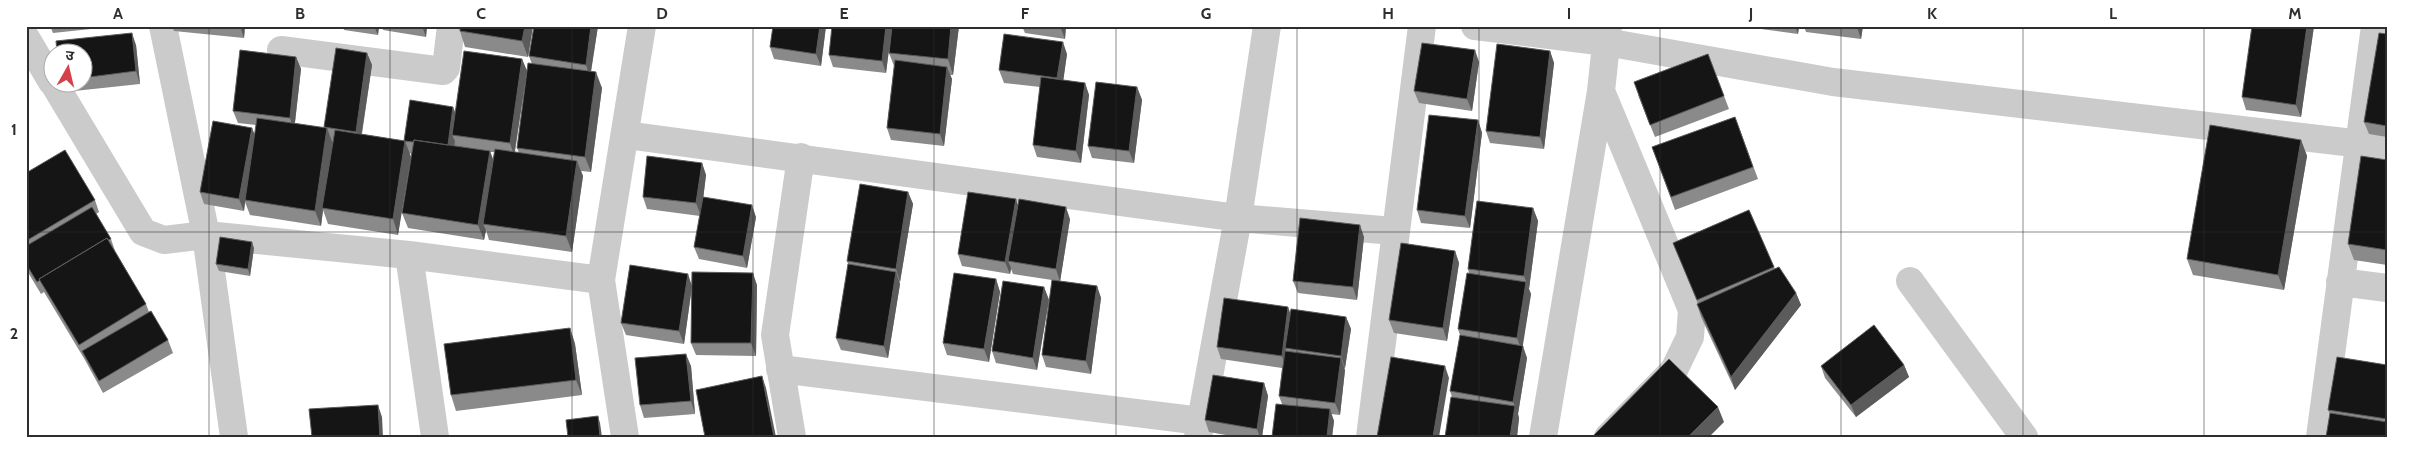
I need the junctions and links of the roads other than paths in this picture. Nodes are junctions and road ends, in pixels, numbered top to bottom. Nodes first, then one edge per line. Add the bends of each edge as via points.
1 (163, 26) edge
2 (451, 26) edge
3 (642, 26) edge
4 (1267, 26) edge
5 (1422, 26) edge
6 (1475, 26) edge
7 (2374, 26) edge
8 (1607, 34) edge
9 (26, 38) edge
10 (280, 50) dead end
11 (42, 64) edge
12 (1601, 91) junction
13 (59, 92) edge
14 (626, 135) junction
15 (2358, 143) junction
16 (2387, 147) edge
17 (801, 157) junction
18 (1238, 218) junction
19 (1394, 231) junction
20 (206, 235) junction
21 (409, 255) junction
22 (601, 280) junction
23 (1910, 281) dead end
24 (2340, 282) junction
25 (2387, 288) edge
26 (780, 369) junction
27 (1200, 429) edge
28 (234, 437) edge
29 (434, 437) edge
30 (625, 437) edge
31 (792, 437) edge
32 (1370, 437) edge
33 (1543, 437) edge
34 (1608, 437) edge
35 (2024, 437) edge
36 (2320, 437) edge

1 - 20 street
2 - 10 street via 443,71
3 - 14 street
4 - 18 street
5 - 19 street
6 - 8 street
7 - 15 street
8 - 12 street
8 - 15 street via 1834,82
9 - 11 street
12 - 33 street
12 - 34 street via 1692,310 1690,337 1674,370
13 - 20 street via 143,232 164,240
14 - 17 street
14 - 22 street
15 - 16 street
15 - 24 street
17 - 18 street
17 - 26 street via 775,335
18 - 19 street
18 - 27 street
19 - 32 street
20 - 21 street
20 - 28 street
21 - 22 street
21 - 29 street
22 - 30 street
23 - 35 street
24 - 25 street
24 - 36 street
26 - 27 street
26 - 31 street

